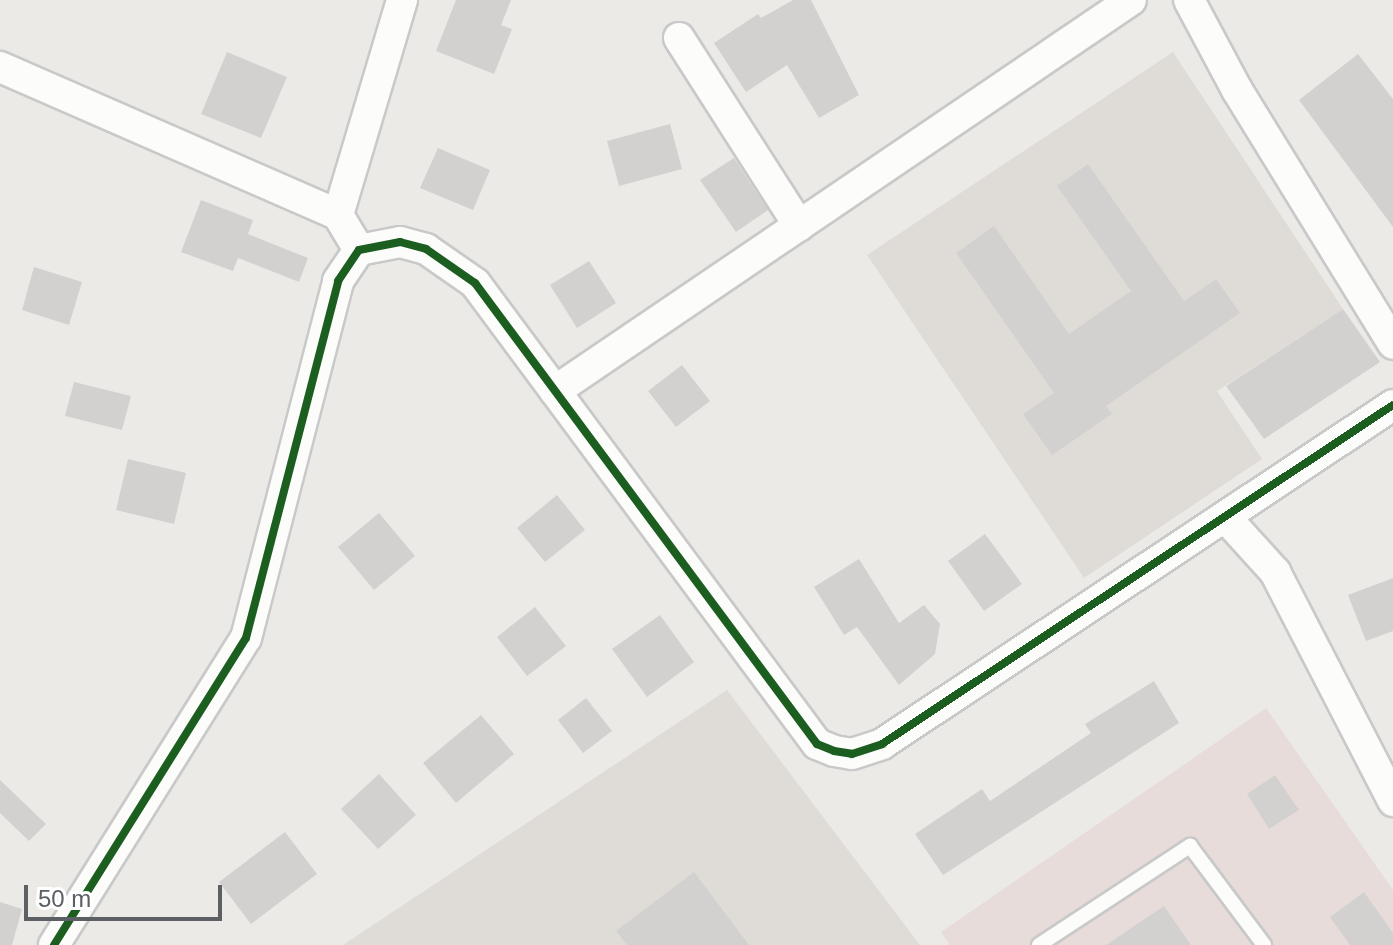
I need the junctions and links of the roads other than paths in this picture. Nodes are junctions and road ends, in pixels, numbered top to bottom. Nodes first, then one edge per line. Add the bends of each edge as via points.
1 (402, 0) edge
2 (1131, 0) edge
3 (1189, 0) edge
4 (679, 38) dead end
5 (0, 67) edge
6 (338, 215) junction
7 (799, 226) junction
8 (359, 250) junction
9 (1393, 344) edge
10 (555, 391) junction
11 (1393, 405) edge
12 (1227, 519) junction
13 (1393, 801) edge
14 (54, 945) edge
15 (1039, 945) edge
16 (1264, 945) edge

1 - 6 street
2 - 7 street
3 - 9 street via 1237,90
4 - 7 street
5 - 6 street
6 - 8 street
7 - 10 street
8 - 10 street via 400,242 452,265 475,283
8 - 14 street via 338,281 246,638
10 - 12 street via 817,744 834,751 852,754 882,744
11 - 12 street
12 - 13 street via 1275,572
15 - 16 lane via 1190,846

